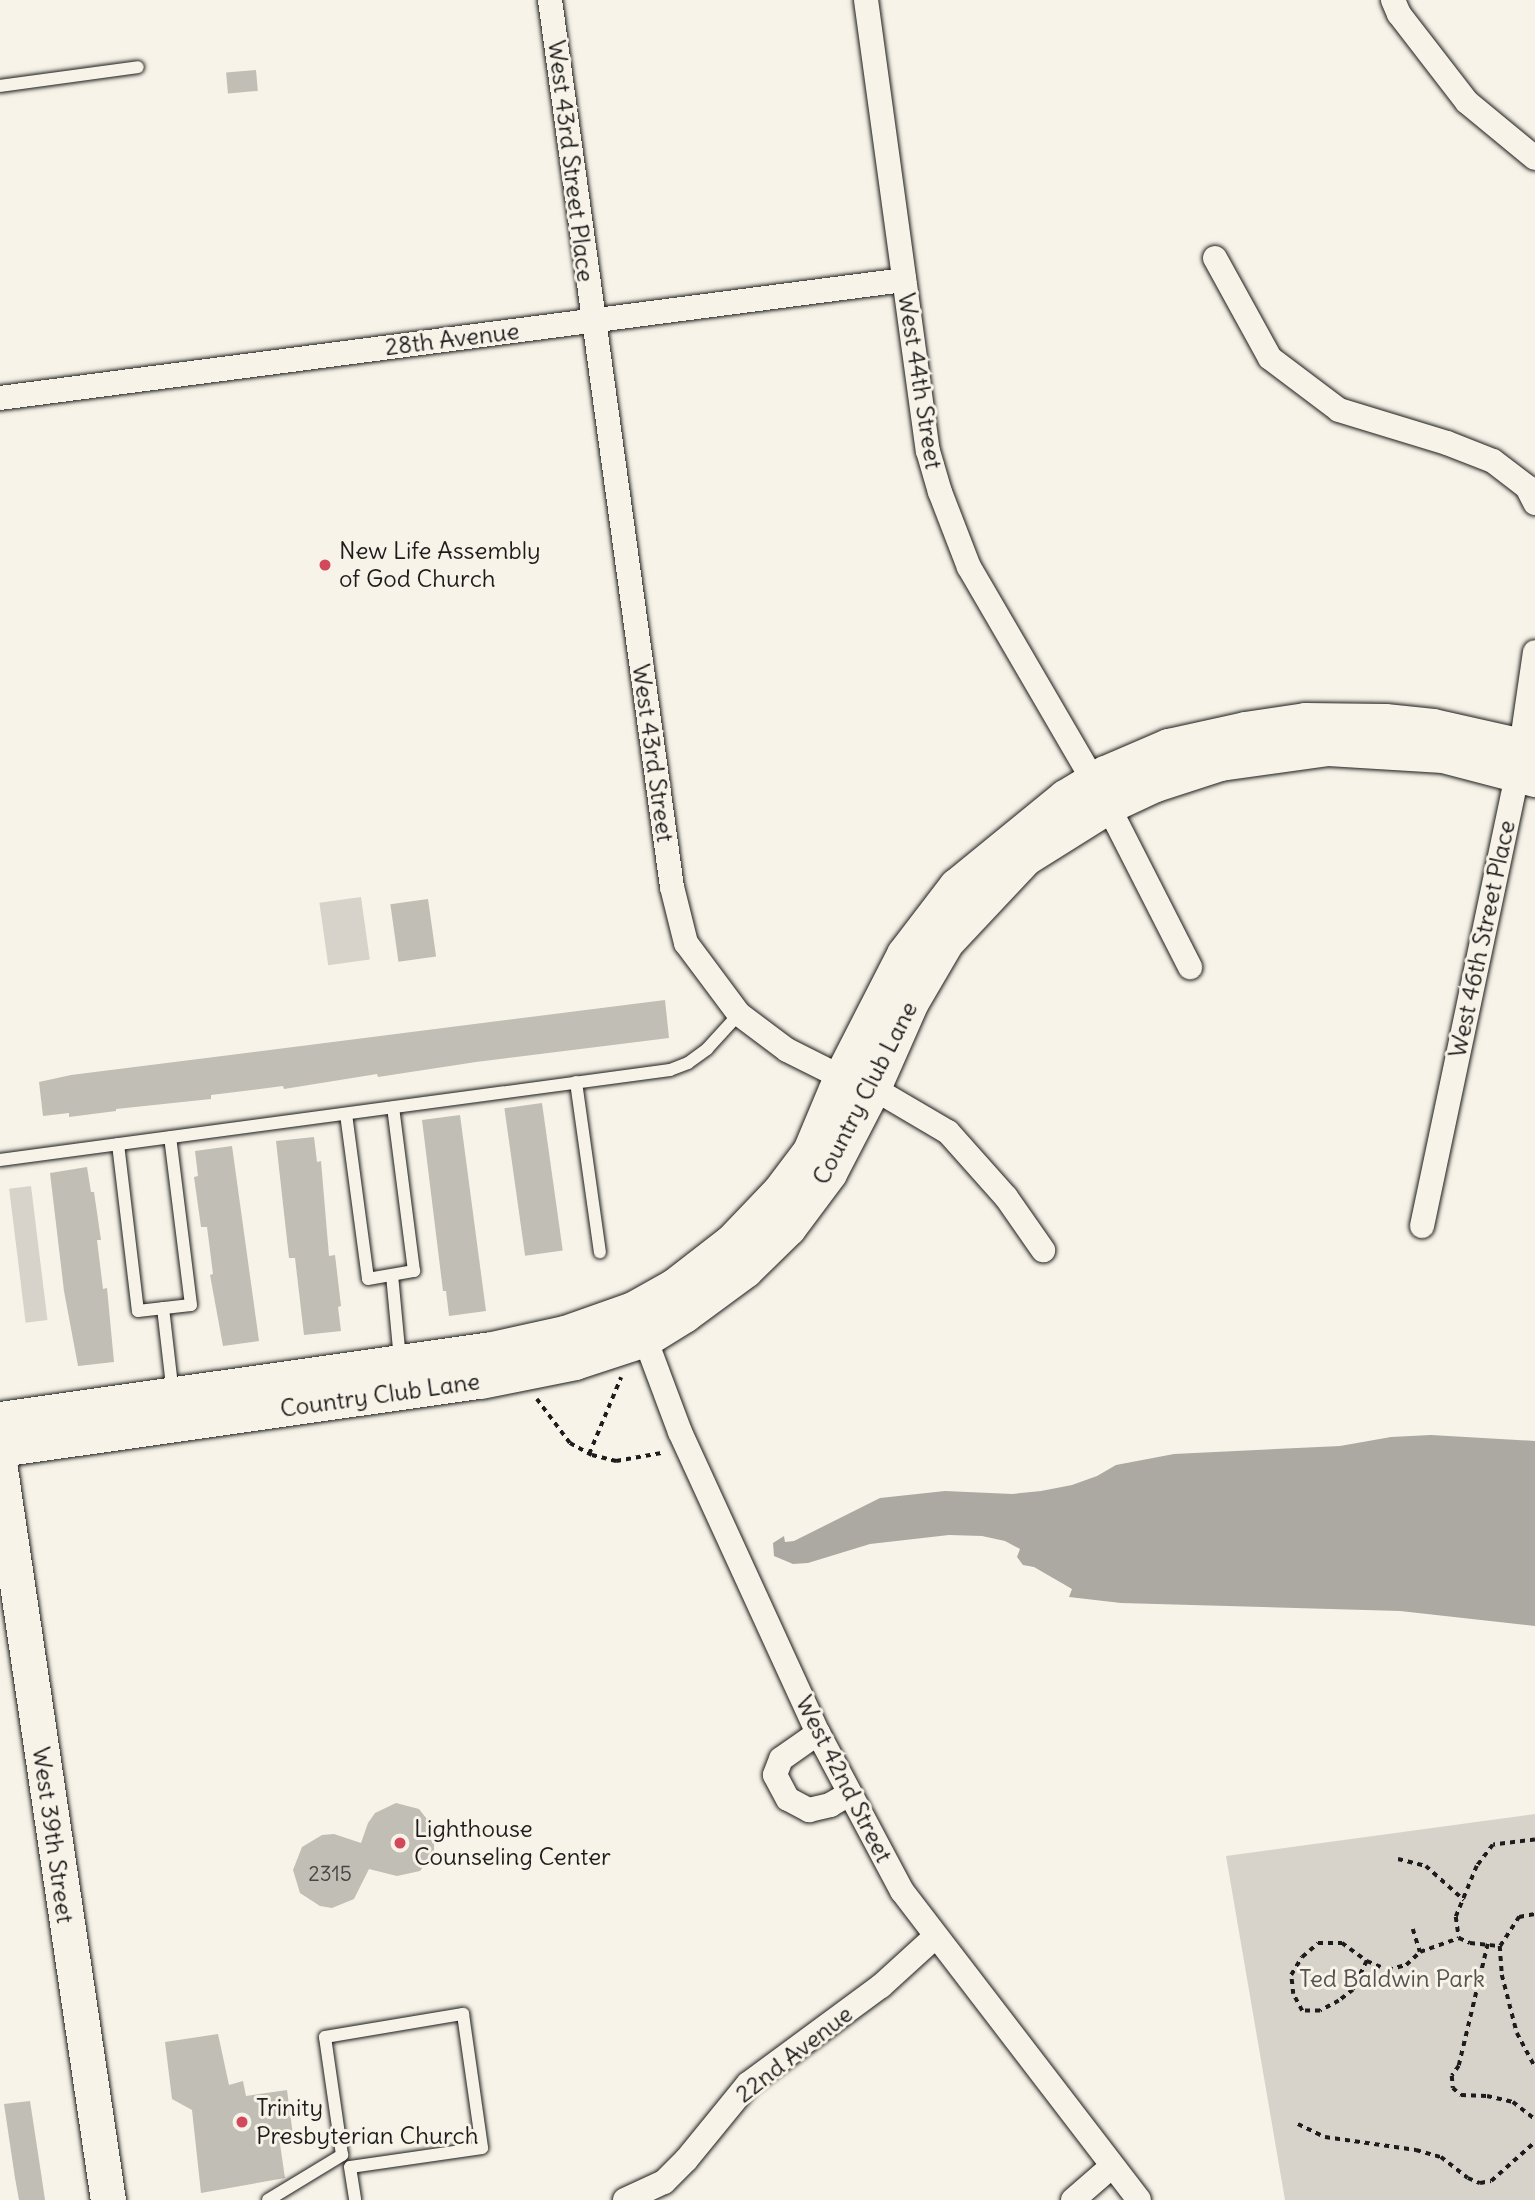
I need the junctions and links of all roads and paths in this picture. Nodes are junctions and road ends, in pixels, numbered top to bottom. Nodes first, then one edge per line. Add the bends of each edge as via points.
1 (550, 0) edge
2 (866, 0) edge
3 (1393, 0) edge
4 (138, 67) dead end
5 (0, 86) edge
6 (1535, 158) edge
7 (1215, 258) dead end
8 (904, 280) junction
9 (592, 321) junction
10 (0, 398) edge
11 (1535, 503) edge
12 (1535, 652) edge
13 (1527, 762) edge
14 (1100, 793) junction
15 (1190, 967) dead end
16 (739, 1014) junction
17 (576, 1082) junction
18 (857, 1083) junction
19 (393, 1107) junction
20 (346, 1114) junction
21 (170, 1137) junction
22 (118, 1144) junction
23 (0, 1160) edge
24 (1422, 1226) dead end
25 (1043, 1251) dead end
26 (600, 1252) dead end
27 (392, 1275) junction
28 (163, 1308) junction
29 (640, 1324) junction
30 (624, 1372) dead end
31 (403, 1377) junction
32 (173, 1394) junction
33 (537, 1399) dead end
34 (0, 1419) edge
35 (0, 1449) edge
36 (661, 1453) dead end
37 (589, 1454) junction
38 (0, 1469) edge
39 (818, 1733) junction
40 (849, 1794) junction
41 (1535, 1840) edge
42 (1398, 1859) dead end
43 (1464, 1900) junction
44 (1535, 1914) edge
45 (1413, 1929) dead end
46 (936, 1936) junction
47 (1459, 1938) junction
48 (1488, 1944) junction
49 (1500, 1946) junction
50 (1420, 1952) junction
51 (1367, 1961) junction
52 (1535, 2067) edge
53 (1535, 2119) edge
54 (1298, 2124) dead end
55 (1535, 2142) edge
56 (1111, 2167) junction
57 (108, 2200) edge
58 (268, 2200) edge
59 (355, 2200) edge
60 (625, 2200) edge
61 (1073, 2200) edge
62 (1139, 2200) edge

1 - 9 street, West 43rd Street Place
2 - 8 street, West 44th Street
3 - 6 street via 1466,102
4 - 5 lane
7 - 11 street via 1270,358 1339,410 1493,461 1527,486
8 - 9 street, 28th Avenue
8 - 14 street, West 44th Street via 928,451 940,492 969,567
9 - 10 street, 28th Avenue
9 - 16 street, West 43rd Street via 672,887 687,943
12 - 13 street, West 46th Street Place
13 - 14 street, Country Club Lane via 1433,726 1305,720 1168,746
13 - 24 street, West 46th Street Place
14 - 15 street, West 44th Street
14 - 18 street, Country Club Lane via 1065,797 956,886 904,954
16 - 17 lane via 688,1063 670,1070
16 - 18 street, West 43rd Street via 787,1050
17 - 19 lane
17 - 26 lane
18 - 25 street via 948,1132 999,1187
18 - 29 street, Country Club Lane via 779,1192 731,1242 674,1286
19 - 20 lane
19 - 27 lane via 414,1271
20 - 21 lane
20 - 27 lane via 368,1279
21 - 22 lane
21 - 28 lane via 191,1305
22 - 23 lane
22 - 28 lane via 138,1311
27 - 31 lane
28 - 32 lane
29 - 31 street, Country Club Lane via 552,1335
29 - 39 street, West 42nd Street via 680,1432
30 - 37 path
31 - 32 street, Country Club Lane
31 - 35 street, Country Club Lane
32 - 34 street, Country Club Lane
33 - 37 path via 570,1443
36 - 37 path via 616,1461
38 - 57 street, West 39th Street
39 - 40 street, West 42nd Street
39 - 40 street via 781,1759 775,1775 788,1799 809,1810
40 - 46 street, West 42nd Street via 902,1891
41 - 43 path via 1493,1845 1477,1866
42 - 43 path via 1426,1866
43 - 47 path via 1457,1917
44 - 49 path via 1519,1917
45 - 50 path
46 - 56 street, West 42nd Street
46 - 60 street, 22nd Avenue via 881,1986 748,2084 664,2182
47 - 48 path
47 - 50 path
48 - 49 path
48 - 53 path via 1459,2066 1452,2076 1453,2088 1461,2095 1513,2102
49 - 52 path via 1502,1975 1517,2033
50 - 51 path via 1406,1965 1388,1970
51 - 51 path via 1342,1943 1318,1943 1291,1975 1293,1994 1302,2011 1320,2011 1339,2001 1353,1990
54 - 55 path via 1325,2137 1441,2157 1480,2183 1491,2180
56 - 61 street
56 - 62 street, West 42nd Street
58 - 59 lane via 342,2155 325,2036 463,2014 482,2148 350,2167

